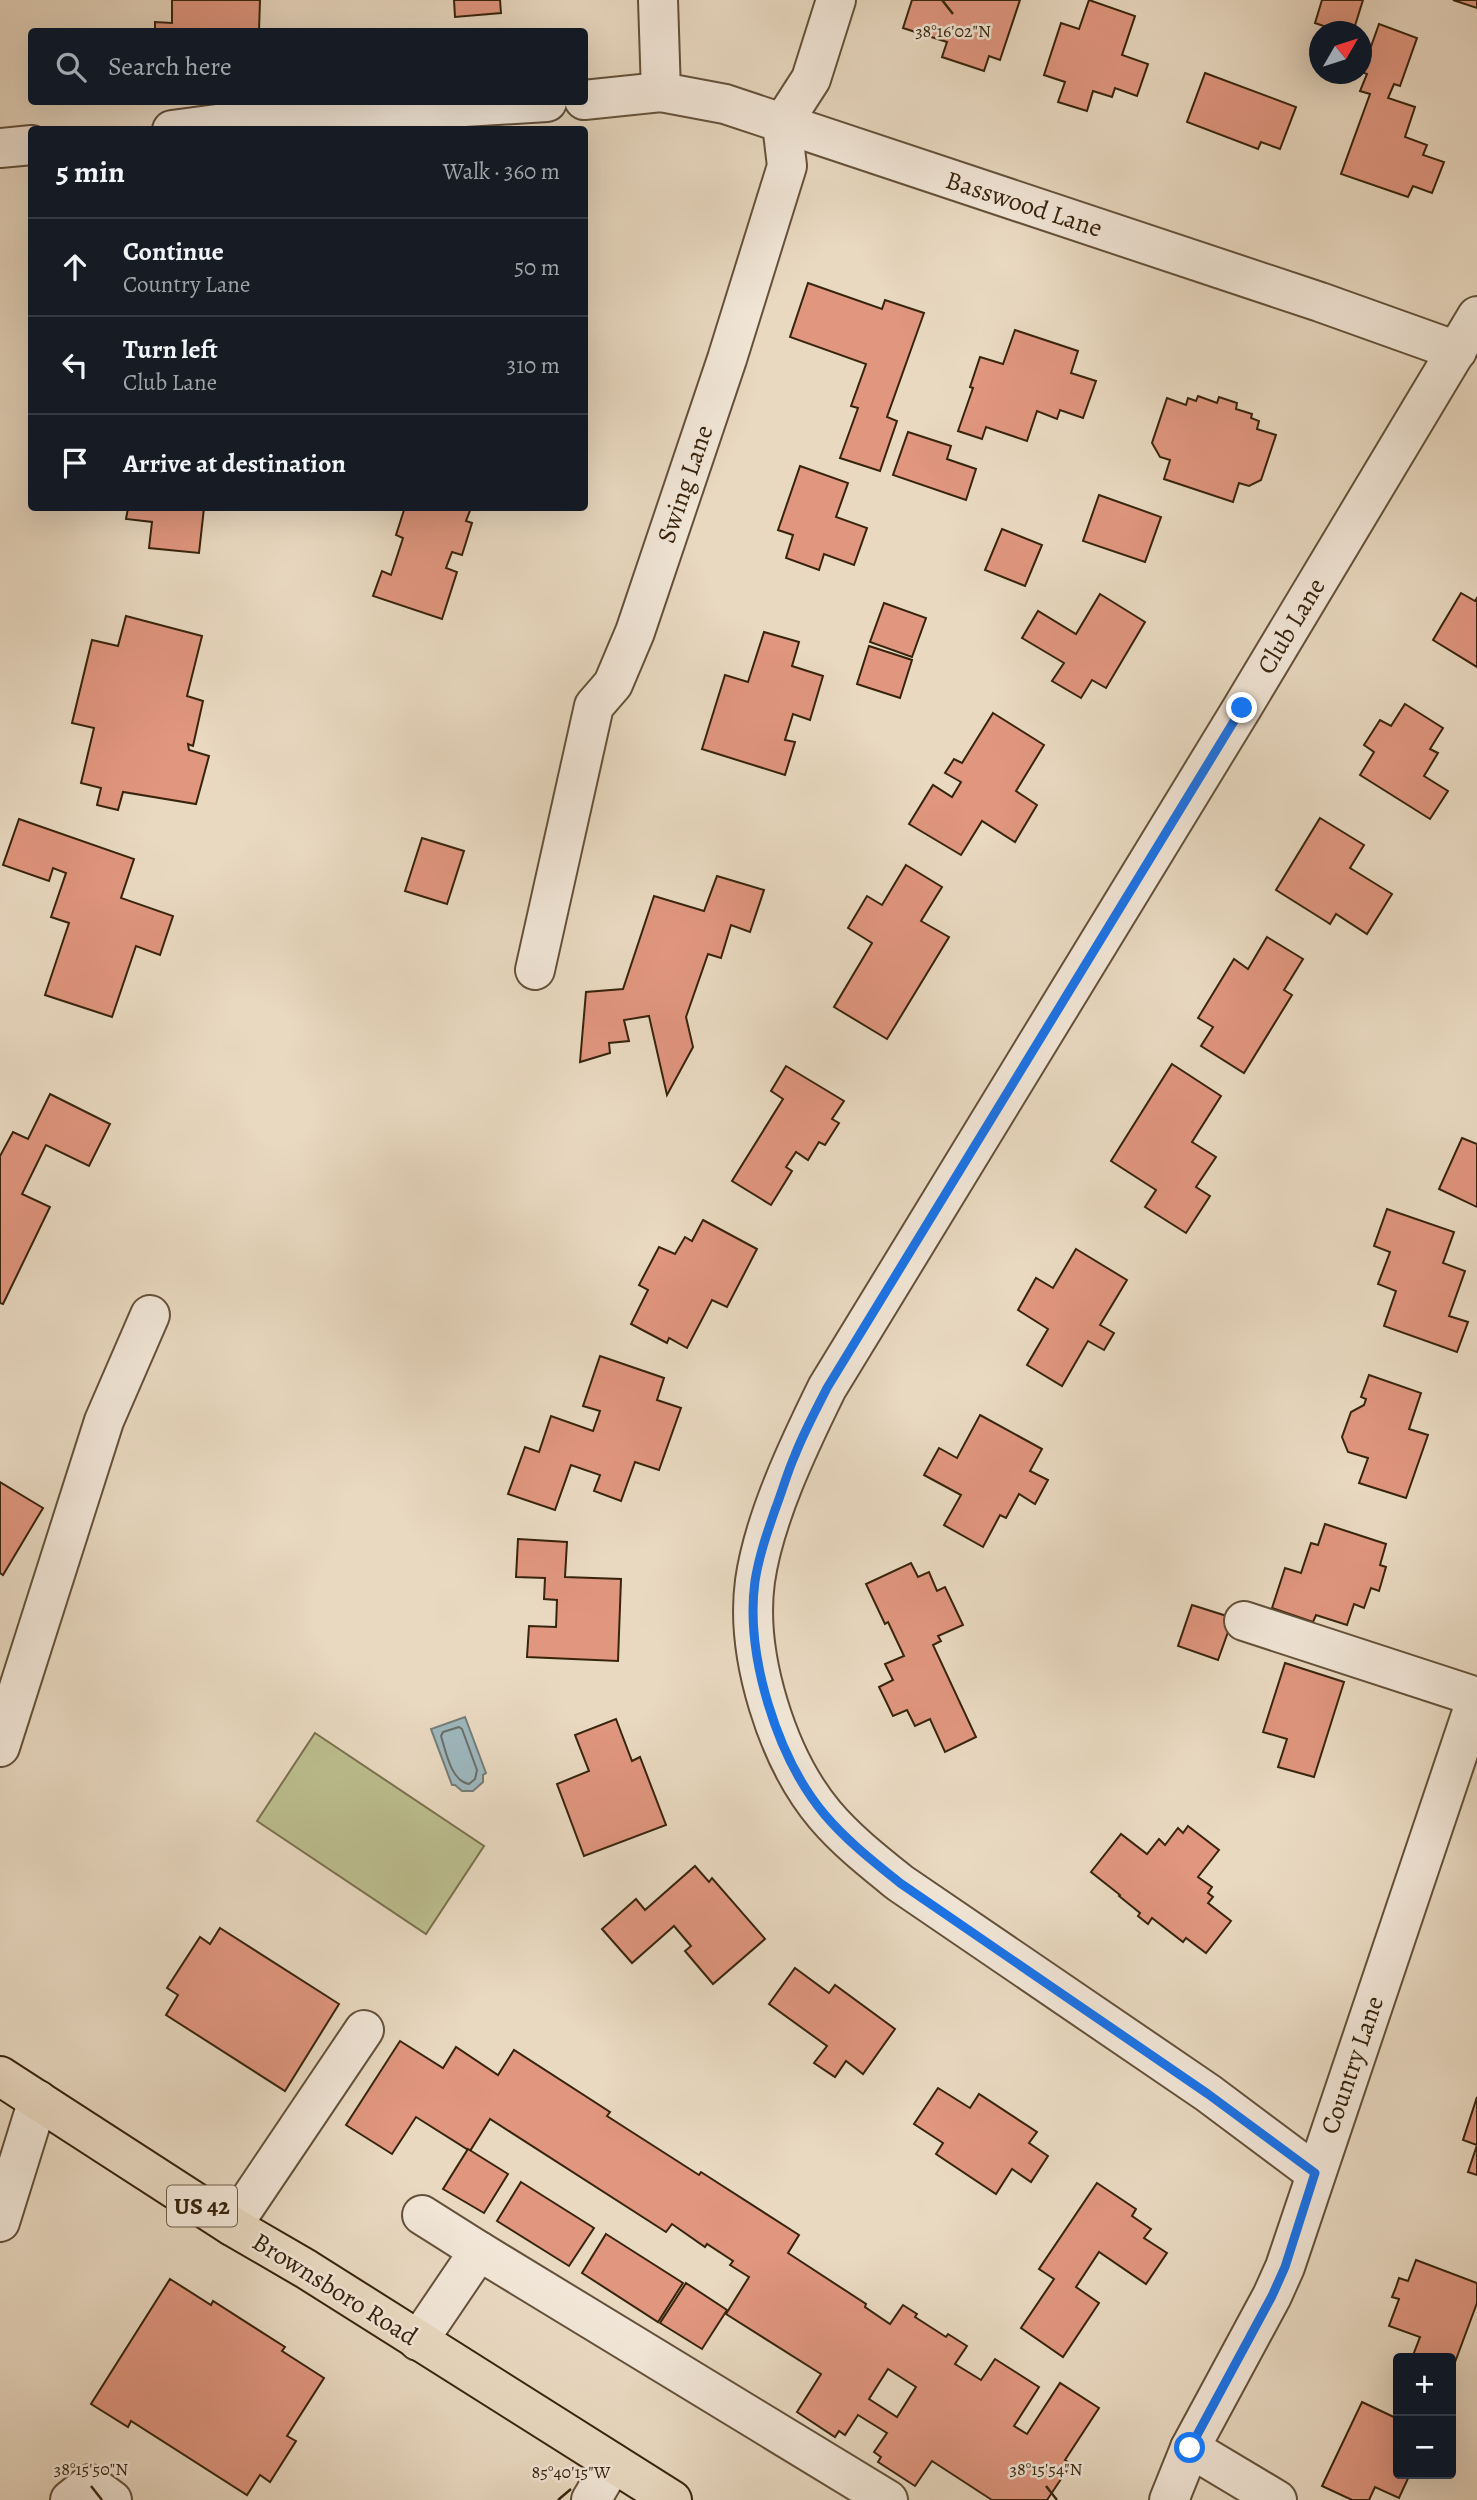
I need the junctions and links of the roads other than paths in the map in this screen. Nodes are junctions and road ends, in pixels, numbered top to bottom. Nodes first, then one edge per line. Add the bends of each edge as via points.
1 (658, 0) edge
2 (836, 0) edge
3 (661, 92) junction
4 (588, 100) edge
5 (498, 105) edge
6 (782, 124) junction
7 (202, 126) edge
8 (28, 145) edge
9 (0, 148) edge
10 (1477, 316) edge
11 (1457, 351) junction
12 (535, 970) dead end
13 (150, 1315) dead end
14 (1244, 1621) dead end
15 (1477, 1697) edge
16 (0, 1747) edge
17 (363, 2030) dead end
18 (1, 2079) edge
19 (38, 2100) junction
20 (1315, 2173) junction
21 (422, 2214) dead end
22 (0, 2222) edge
23 (232, 2226) junction
24 (479, 2251) junction
25 (418, 2341) junction
26 (1190, 2448) junction
27 (613, 2463) junction
28 (70, 2500) edge
29 (113, 2500) edge
30 (591, 2500) edge
31 (672, 2500) edge
32 (888, 2500) edge
33 (1169, 2500) edge
34 (1276, 2500) edge

1 - 3 street
2 - 6 street via 811,79
3 - 4 street, Basswood Lane
3 - 6 street, Basswood Lane via 725,104
5 - 7 street
6 - 11 street, Basswood Lane
6 - 12 street, Swing Lane via 787,166 727,359 635,632 613,684 594,706
8 - 9 street
10 - 11 street, Club Lane
11 - 20 street, Club Lane via 827,1388 795,1455 761,1551 755,1582 759,1668 777,1731 825,1815 900,1883
13 - 16 street via 104,1421
14 - 15 street
15 - 20 street, Country Lane
17 - 23 street
18 - 19 main road, Brownsboro Road / US 42
19 - 22 street
19 - 23 main road, Brownsboro Road / US 42
20 - 26 street, Country Lane via 1272,2296
21 - 24 street
23 - 25 main road, Brownsboro Road / US 42
24 - 25 street
24 - 32 street
25 - 27 main road, Brownsboro Road / US 42
26 - 33 street, Country Lane
26 - 34 street
27 - 30 street
27 - 31 main road, Brownsboro Road / US 42
28 - 29 street via 90,2484

